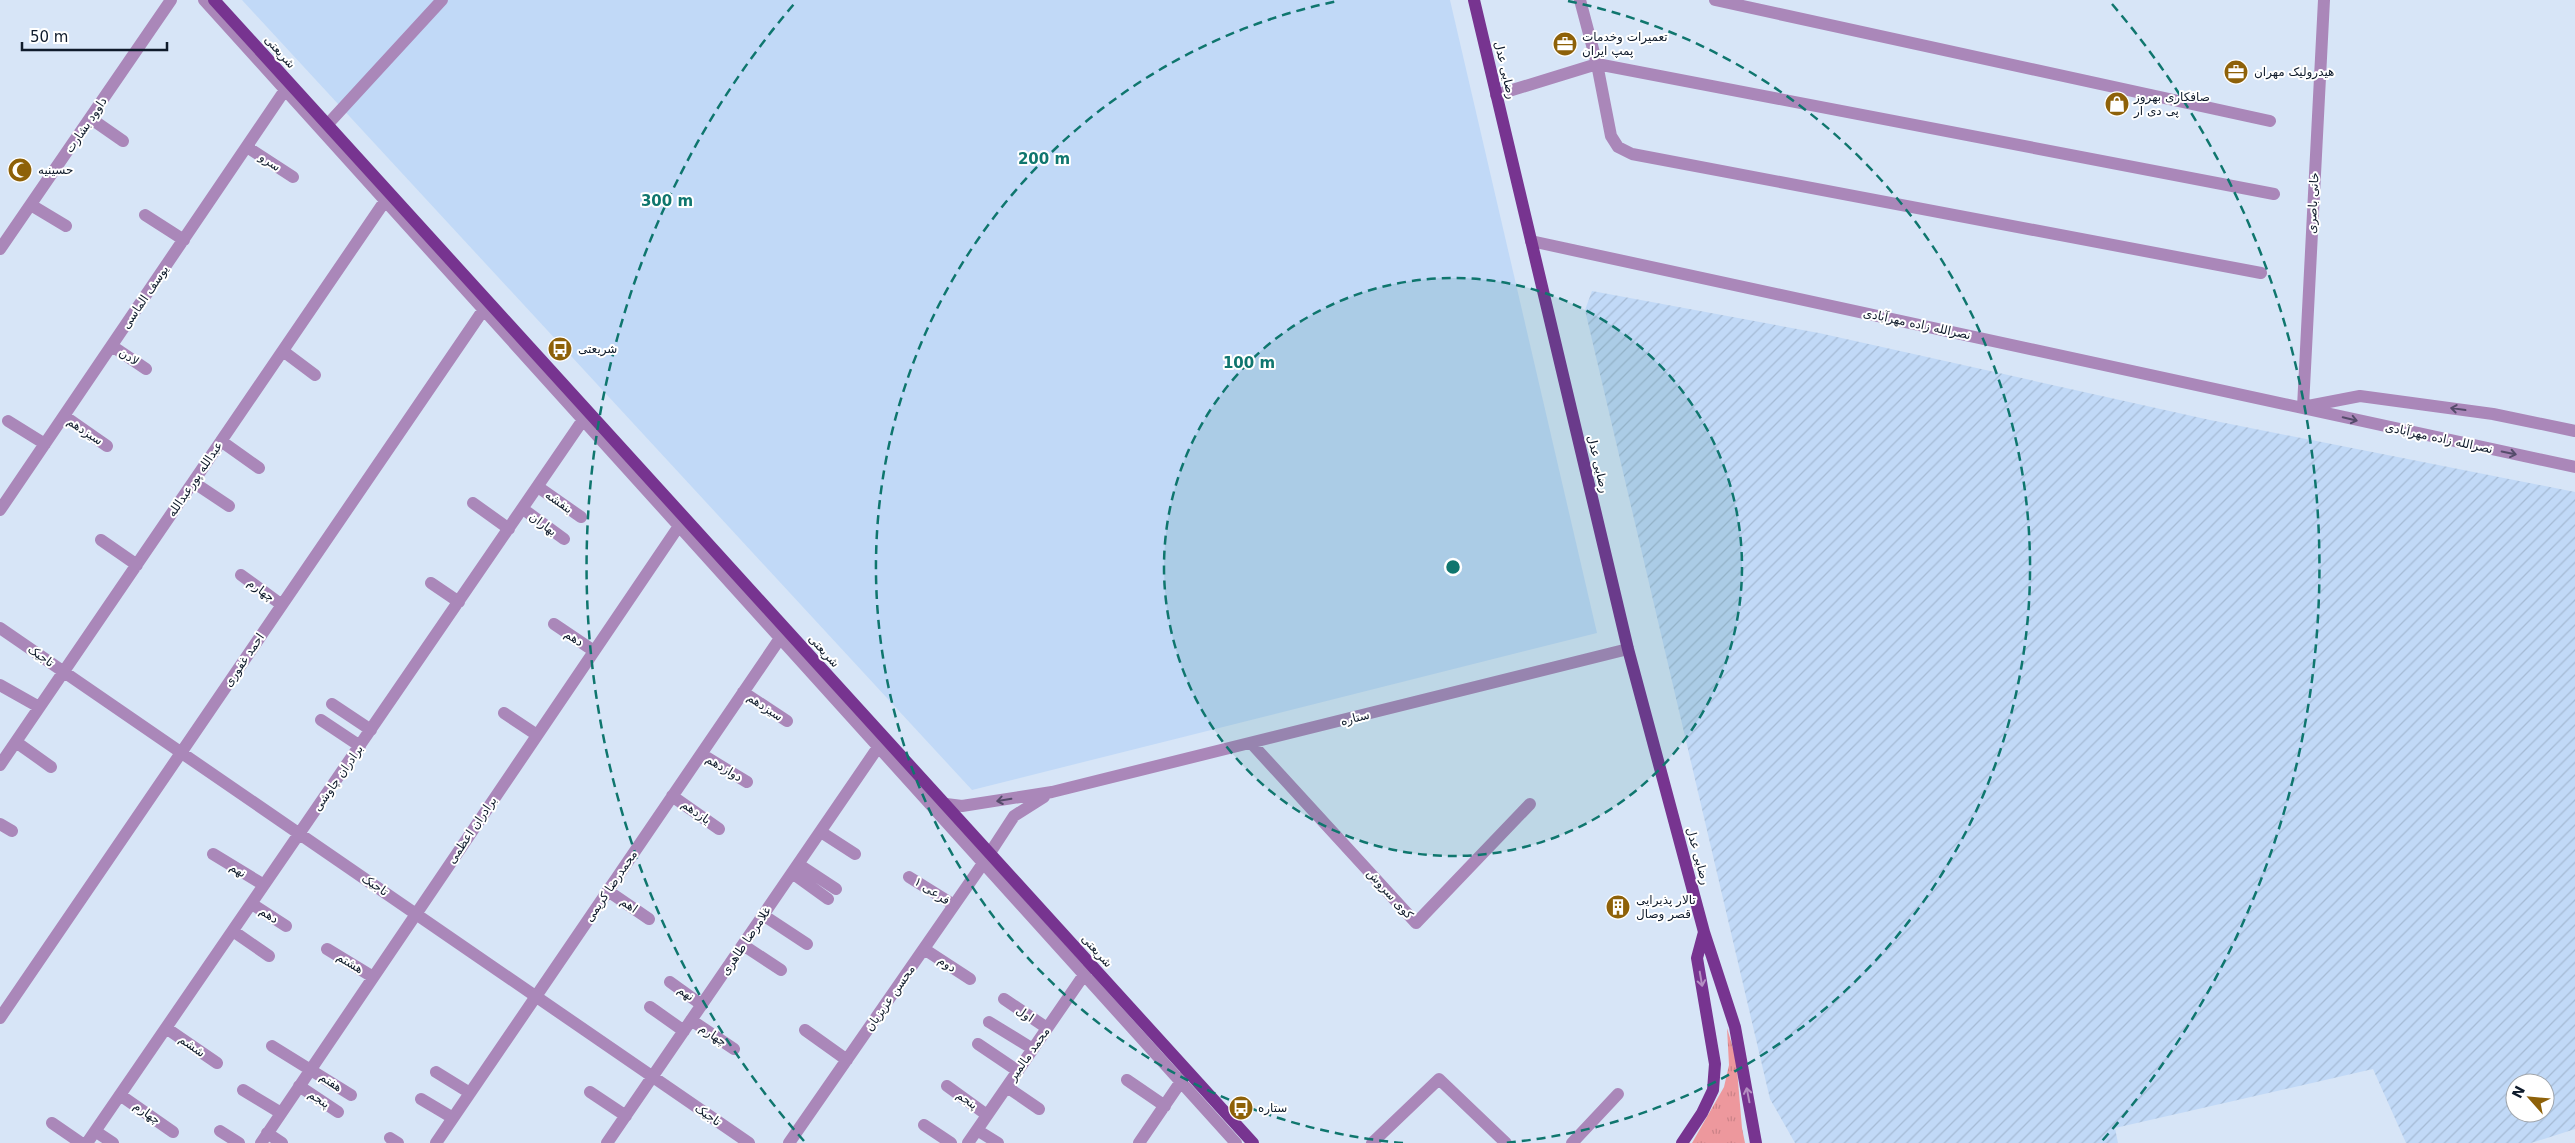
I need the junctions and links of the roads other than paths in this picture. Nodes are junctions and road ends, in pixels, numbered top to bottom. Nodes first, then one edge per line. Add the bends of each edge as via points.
1 (171, 0) edge
2 (204, 0) edge
3 (214, 0) edge
4 (442, 0) edge
5 (1474, 0) edge
6 (1580, 0) edge
7 (1715, 0) edge
8 (2324, 0) edge
9 (1597, 64) junction
10 (287, 86) junction
11 (1496, 95) junction
12 (90, 118) junction
13 (2270, 121) dead end
14 (327, 125) junction
15 (123, 141) dead end
16 (247, 147) junction
17 (293, 177) dead end
18 (2274, 194) dead end
19 (388, 197) junction
20 (31, 205) junction
21 (145, 215) dead end
22 (66, 226) dead end
23 (184, 240) junction
24 (1531, 241) junction
25 (0, 250) edge
26 (2261, 273) dead end
27 (486, 307) junction
28 (112, 346) junction
29 (283, 351) junction
30 (146, 369) dead end
31 (315, 375) dead end
32 (2303, 407) junction
33 (64, 416) junction
34 (586, 416) junction
35 (8, 421) dead end
36 (2575, 431) edge
37 (221, 441) junction
38 (45, 444) junction
39 (107, 446) dead end
40 (2575, 467) edge
41 (259, 468) dead end
42 (193, 482) junction
43 (538, 487) junction
44 (473, 503) dead end
45 (229, 506) dead end
46 (0, 509) edge
47 (523, 509) junction
48 (581, 518) dead end
49 (682, 522) junction
50 (508, 529) junction
51 (564, 538) dead end
52 (101, 540) dead end
53 (137, 565) junction
54 (241, 575) dead end
55 (431, 583) dead end
56 (459, 602) junction
57 (282, 605) junction
58 (554, 624) dead end
59 (0, 628) edge
60 (783, 634) junction
61 (1628, 649) junction
62 (594, 651) junction
63 (64, 672) junction
64 (0, 685) edge
65 (743, 692) junction
66 (332, 704) dead end
67 (40, 708) junction
68 (504, 713) dead end
69 (321, 720) dead end
70 (786, 721) dead end
71 (371, 730) junction
72 (537, 735) junction
73 (16, 742) junction
74 (882, 743) junction
75 (1252, 744) junction
76 (360, 746) junction
77 (181, 753) junction
78 (701, 754) junction
79 (0, 765) edge
80 (51, 767) dead end
81 (747, 782) dead end
82 (1052, 792) junction
83 (672, 796) junction
84 (946, 804) junction
85 (1530, 804) dead end
86 (0, 824) edge
87 (719, 829) dead end
88 (12, 831) dead end
89 (821, 832) junction
90 (300, 834) junction
91 (212, 854) dead end
92 (855, 854) dead end
93 (987, 858) junction
94 (795, 869) junction
95 (909, 877) dead end
96 (264, 885) junction
97 (608, 891) junction
98 (832, 894) dead end
99 (252, 904) junction
100 (954, 905) junction
101 (416, 914) junction
102 (763, 916) junction
103 (649, 919) dead end
104 (286, 926) dead end
105 (233, 930) junction
106 (1704, 932) junction
107 (807, 944) dead end
108 (742, 946) junction
109 (327, 949) dead end
110 (924, 949) junction
111 (269, 956) dead end
112 (780, 970) dead end
113 (1087, 970) junction
114 (373, 977) junction
115 (970, 979) dead end
116 (670, 982) dead end
117 (536, 996) junction
118 (1004, 999) dead end
119 (702, 1005) junction
120 (650, 1007) dead end
121 (0, 1018) edge
122 (691, 1020) junction
123 (989, 1022) dead end
124 (166, 1028) junction
125 (1047, 1028) junction
126 (805, 1030) dead end
127 (684, 1031) junction
128 (978, 1044) dead end
129 (272, 1046) dead end
130 (734, 1049) dead end
131 (1033, 1049) junction
132 (847, 1060) junction
133 (217, 1063) dead end
134 (310, 1069) junction
135 (1018, 1071) junction
136 (436, 1072) dead end
137 (653, 1076) junction
138 (1184, 1077) junction
139 (1127, 1080) dead end
140 (299, 1086) junction
141 (947, 1086) dead end
142 (1007, 1087) junction
143 (242, 1090) dead end
144 (590, 1092) dead end
145 (470, 1093) junction
146 (1618, 1094) dead end
147 (120, 1095) junction
148 (350, 1095) dead end
149 (421, 1099) dead end
150 (1165, 1106) junction
151 (1039, 1109) dead end
152 (338, 1112) dead end
153 (281, 1113) junction
154 (988, 1115) junction
155 (626, 1116) junction
156 (453, 1118) junction
157 (52, 1123) dead end
158 (924, 1125) dead end
159 (977, 1130) junction
160 (95, 1131) junction
161 (220, 1131) dead end
162 (173, 1132) dead end
163 (264, 1138) edge
164 (81, 1143) edge
165 (87, 1143) edge
166 (113, 1143) edge
167 (239, 1143) edge
168 (282, 1143) edge
169 (436, 1143) edge
170 (607, 1143) edge
171 (749, 1143) edge
172 (789, 1143) edge
173 (951, 1143) edge
174 (968, 1143) edge
175 (998, 1143) edge
176 (1139, 1143) edge
177 (1236, 1143) edge
178 (1253, 1143) edge
179 (1372, 1143) edge
180 (1506, 1143) edge
181 (1572, 1143) edge
182 (1682, 1143) edge
183 (1756, 1143) edge

1 - 12 street, داوود بشارت
2 - 10 street
3 - 10 main road, شریعتی
4 - 14 street
5 - 11 main road, رضایی عدل
6 - 9 street
7 - 13 street
8 - 32 street, خانی باصری
9 - 11 street
9 - 18 street
9 - 26 street via 1611,136 1618,147 1632,154
10 - 14 main road, شریعتی
10 - 16 street, یوسف الماسی
10 - 19 street
11 - 24 main road, رضایی عدل
12 - 15 street
12 - 20 street, داوود بشارت
14 - 19 main road, شریعتی
16 - 17 street, سرو
16 - 23 street, یوسف الماسی
19 - 27 main road, شریعتی
19 - 29 street, عبدالله پورعبدالله
20 - 22 street
20 - 25 street, داوود بشارت
21 - 23 street
23 - 28 street, یوسف الماسی
24 - 32 street, نصرالله زاده مهرآبادی
24 - 61 main road, رضایی عدل
27 - 34 main road, شریعتی
27 - 57 street, احمد غفوری
28 - 30 street, لادن
28 - 33 street, یوسف الماسی
29 - 31 street
29 - 37 street, عبدالله پورعبدالله
36 -> 32 street, نصرالله زاده مهرآبادی via 2493,414 2360,396
32 -> 40 street, نصرالله زاده مهرآبادی
33 - 38 street, یوسف الماسی
33 - 39 street, سیزدهم
34 - 43 street, برادران چاوشی
34 - 49 main road, شریعتی
35 - 38 street
37 - 41 street
37 - 42 street, عبدالله پورعبدالله
38 - 46 street, یوسف الماسی
42 - 45 street
42 - 53 street, عبدالله پورعبدالله
43 - 47 street, برادران چاوشی
43 - 48 street, بنفشه
44 - 50 street
47 - 50 street, برادران چاوشی
47 - 51 street, بهاران
49 - 60 main road, شریعتی
49 - 62 street, برادران اعظمی
50 - 56 street, برادران چاوشی
52 - 53 street
53 - 63 street, عبدالله پورعبدالله
54 - 57 street, چهارم
55 - 56 street
56 - 71 street, برادران چاوشی
57 - 77 street, احمد غفوری
58 - 62 street, دهم
59 - 63 street, تاجیک
60 - 65 street, محمدرضا کریمی
60 - 74 main road, شریعتی
61 - 75 street, ستاره
61 - 106 main road, رضایی عدل
62 - 72 street, برادران اعظمی
63 - 67 street, عبدالله پورعبدالله
63 - 77 street, تاجیک
64 - 67 street
65 - 70 street, سیزدهم
65 - 78 street, محمدرضا کریمی
66 - 71 street
67 - 73 street, عبدالله پورعبدالله
68 - 72 street
69 - 76 street
71 - 76 street, برادران چاوشی
72 - 101 street, برادران اعظمی
73 - 79 street, عبدالله پورعبدالله
73 - 80 street
74 - 84 main road, شریعتی
74 - 89 street, غلامرضا طاهری
74 - 93 street
75 - 82 street, ستاره
75 - 85 street, کوی سروش via 1416,923
76 - 90 street, برادران چاوشی
77 - 90 street, تاجیک
77 - 121 street, احمد غفوری
78 - 81 street, دوازدهم
78 - 83 street, محمدرضا کریمی
82 -> 84 street, ستاره via 962,806
82 - 93 street, ستاره via 1014,816
83 - 87 street, یازدهم
83 - 97 street, محمدرضا کریمی
84 - 93 main road, شریعتی
86 - 88 street
89 - 92 street
89 - 94 street, غلامرضا طاهری
90 - 96 street, برادران چاوشی
90 - 101 street, تاجیک
91 - 96 street, نهم
93 - 100 street, محسن عزیزیان
93 - 113 main road, شریعتی
94 - 98 street
94 - 102 street, غلامرضا طاهری
95 - 100 street, فرعی ۱
96 - 99 street, برادران چاوشی
97 - 103 street, اهم
97 - 117 street, محمدرضا کریمی
99 - 104 street, دهم
99 - 105 street, برادران چاوشی
100 - 110 street, محسن عزیزیان
101 - 114 street, برادران اعظمی
101 - 117 street, تاجیک
102 - 107 street
102 - 108 street, غلامرضا طاهری
105 - 111 street
105 - 124 street, برادران چاوشی
106 -> 182 main road via 1697,958 1715,1064 1713,1090 1702,1114
183 -> 106 main road, رضایی عدل via 1735,1027
108 - 112 street
108 - 119 street, غلامرضا طاهری
109 - 114 street, هشتم
110 - 115 street, دوم
110 - 132 street, محسن عزیزیان
113 - 125 street, محمد مالمیر
113 - 138 main road, شریعتی
114 - 134 street, برادران اعظمی
116 - 119 street, نهم
117 - 137 street, تاجیک
117 - 145 street, محمدرضا کریمی
118 - 125 street, اول
119 - 122 street, غلامرضا طاهری
120 - 127 street
122 - 127 street, غلامرضا طاهری
122 - 130 street, چهارم
123 - 131 street
124 - 133 street, ششم
124 - 147 street, برادران چاوشی
125 - 131 street, محمد مالمیر
126 - 132 street
127 - 137 street, غلامرضا طاهری
128 - 135 street
129 - 134 street
131 - 135 street, محمد مالمیر
132 - 172 street, محسن عزیزیان
134 - 140 street, برادران اعظمی
134 - 148 street, هفتم
135 - 142 street, محمد مالمیر
136 - 145 street
137 - 155 street, غلامرضا طاهری
137 - 171 street, تاجیک
138 - 150 street
138 - 177 street
138 - 178 main road, شریعتی
139 - 150 street
140 - 152 street, پنجم
140 - 153 street, برادران اعظمی
141 - 154 street, پنجم
142 - 151 street
142 - 154 street, محمد مالمیر
143 - 153 street
144 - 155 street
145 - 156 street, محمدرضا کریمی
146 - 181 street
147 - 160 street, برادران چاوشی
147 - 162 street, چهارم
149 - 156 street
150 - 176 street
153 - 163 street, برادران اعظمی
154 - 159 street, محمد مالمیر
155 - 170 street, غلامرضا طاهری
156 - 169 street, محمدرضا کریمی
157 - 164 street
158 - 173 street
159 - 174 street, محمد مالمیر
159 - 175 street
160 - 165 street, برادران چاوشی
160 - 166 street
161 - 167 street
163 - 168 street
179 - 180 street via 1439,1079

